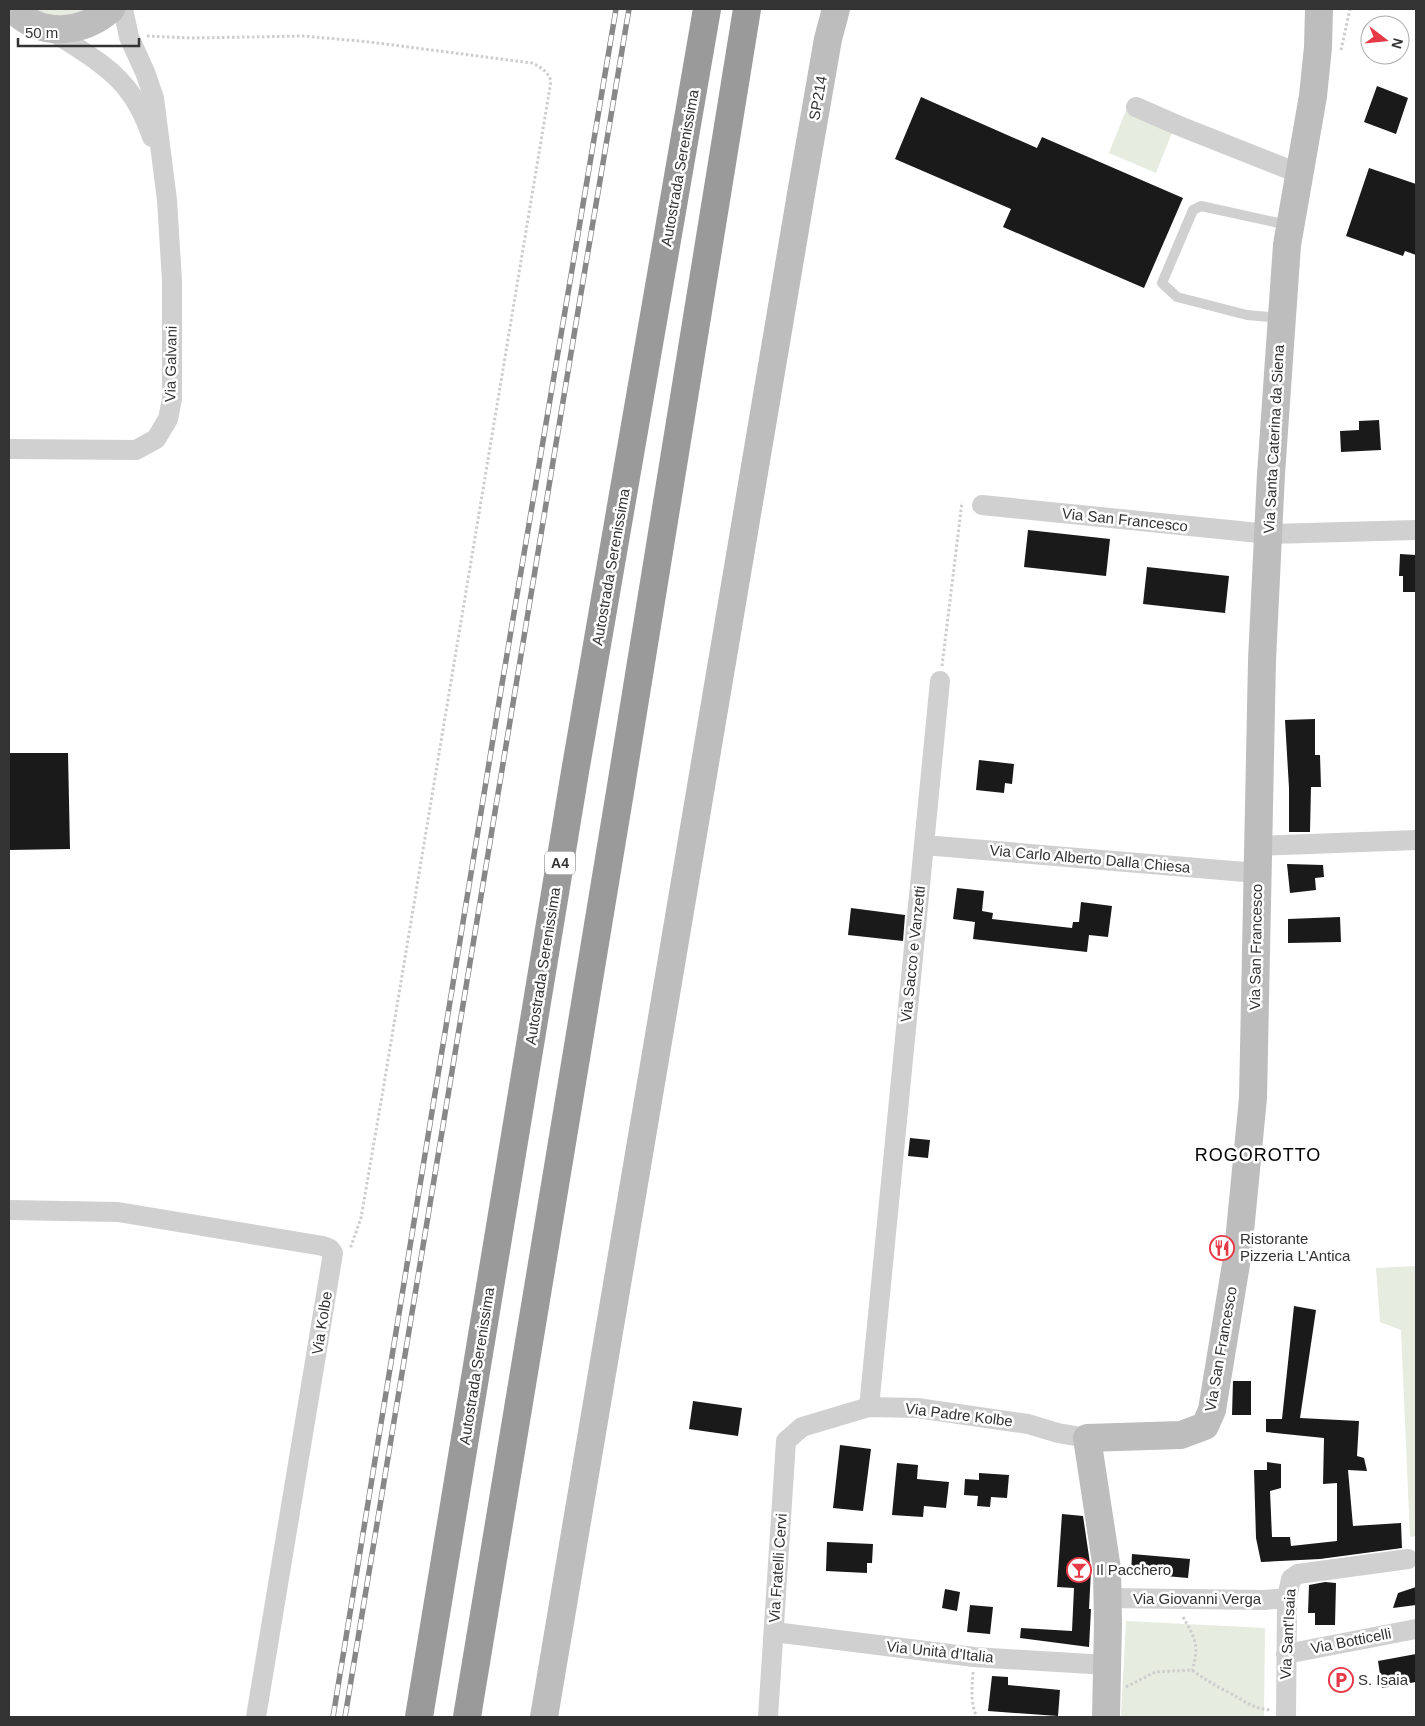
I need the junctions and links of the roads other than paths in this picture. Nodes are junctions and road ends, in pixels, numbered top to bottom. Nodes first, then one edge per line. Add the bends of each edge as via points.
1 (13, 9) edge
2 (111, 9) edge
3 (123, 9) edge
4 (707, 9) edge
5 (747, 9) edge
6 (836, 9) edge
7 (1318, 9) edge
8 (44, 27) junction
9 (9, 30) edge
10 (1136, 107) dead end
11 (162, 165) junction
12 (1298, 173) junction
13 (1289, 225) junction
14 (1281, 318) junction
15 (9, 449) edge
16 (982, 505) dead end
17 (1416, 530) edge
18 (1269, 534) junction
19 (940, 681) road end
20 (1416, 840) edge
21 (924, 845) junction
22 (1257, 859) junction
23 (9, 1210) edge
24 (869, 1407) junction
25 (802, 1427) joint
26 (1087, 1438) junction
27 (1408, 1559) dead end
28 (1107, 1598) junction
29 (1287, 1598) junction
30 (1416, 1629) edge
31 (774, 1632) junction
32 (1286, 1654) junction
33 (1107, 1665) junction
34 (1106, 1708) edge
35 (1286, 1714) edge
36 (256, 1717) edge
37 (419, 1717) edge
38 (467, 1717) edge
39 (544, 1717) edge
40 (768, 1717) edge

1 - 8 street via 20,16
2 - 8 street via 92,23 70,29
3 - 11 street, Via Galvani via 129,37 154,98
4 - 37 highway, Autostrada Serenissima / A4 via 577,763
5 - 38 highway
6 - 39 street, SP214 / SP214 via 802,188
7 - 12 street, Via Santa Caterina da Siena via 1316,66
8 - 9 street
8 - 11 street, Via Galvani via 103,64 128,89 148,125
10 - 12 street
11 - 15 street, Via Galvani via 172,281 172,400 168,420 156,439 136,450
12 - 13 street, Via Santa Caterina da Siena
13 - 14 street, Via Santa Caterina da Siena
13 - 14 lane via 1201,206 1193,210 1162,283 1176,296 1248,315
14 - 18 street, Via Santa Caterina da Siena
16 - 18 street, Via San Francesco
17 - 18 street, Via San Francesco
18 - 22 street, Via Santa Caterina da Siena
19 - 21 street, Via Sacco e Vanzetti
20 - 22 street, Via Carlo Alberto Dalla Chiesa
21 - 22 street, Via Carlo Alberto Dalla Chiesa
21 - 24 street, Via Sacco e Vanzetti
22 - 26 street, Via San Francesco via 1253,1098 1238,1252 1212,1410 1205,1426 1181,1436
23 - 36 street, Via Kolbe via 118,1212 323,1246 332,1253
24 - 25 street, Via Padre Kolbe
24 - 26 street, Via Padre Kolbe via 917,1408 1028,1424
25 - 31 street, Via Fratelli Cervi via 786,1441
26 - 28 street via 1107,1569
27 - 29 street, Via Sant'Isaia via 1298,1574 1291,1579
28 - 29 street, Via Giovanni Verga
28 - 33 street
29 - 32 street, Via Sant'Isaia
30 - 32 street, Via Botticelli
31 - 33 street, Via Unità d'Italia via 974,1657
31 - 40 street, Via Fratelli Cervi
32 - 35 street, Via Sant'Isaia
33 - 34 street

